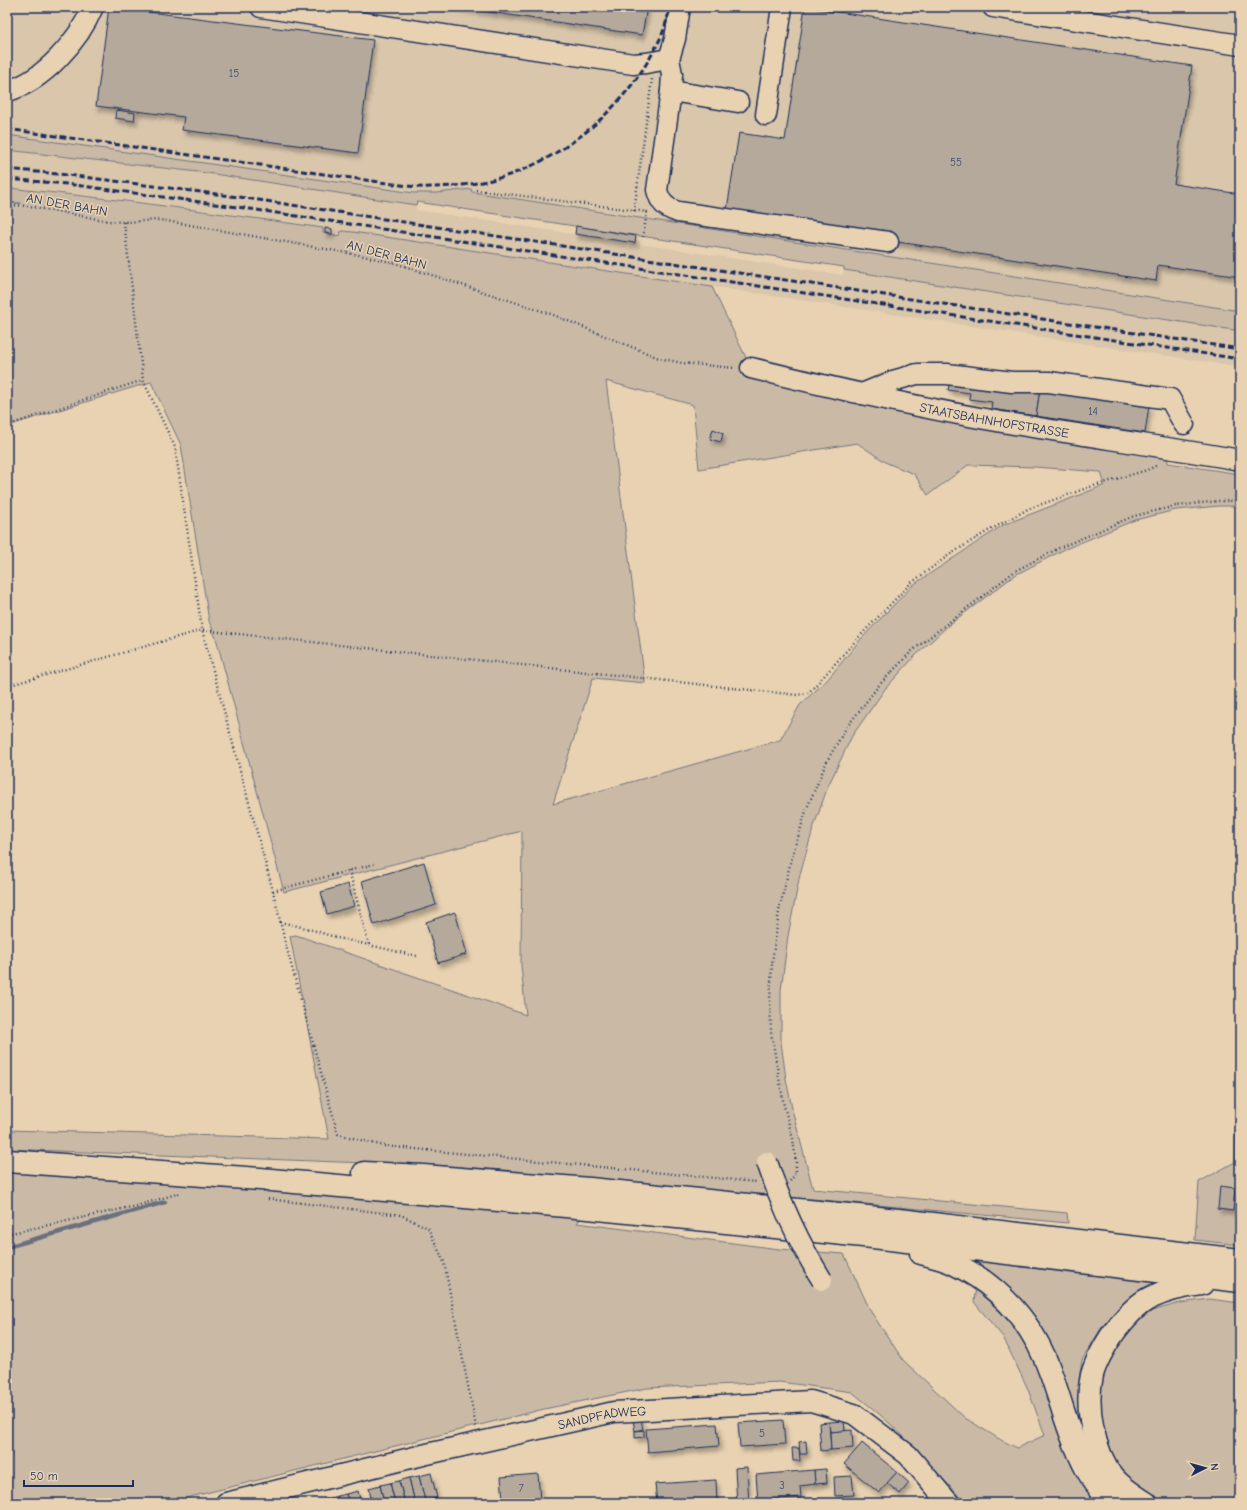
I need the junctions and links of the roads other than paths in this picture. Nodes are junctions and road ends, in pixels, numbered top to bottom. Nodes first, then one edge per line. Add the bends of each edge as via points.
1 (93, 7) edge
2 (261, 7) edge
3 (680, 7) edge
4 (782, 7) edge
5 (993, 7) edge
6 (1240, 45) edge
7 (662, 60) junction
8 (7, 91) edge
9 (671, 91) junction
10 (738, 102) dead end
11 (766, 115) dead end
12 (888, 242) dead end
13 (751, 368) road end
14 (862, 394) junction
15 (1184, 424) dead end
16 (1240, 460) edge
17 (7, 1159) edge
18 (767, 1162) dead end
19 (873, 1237) junction
20 (1240, 1260) edge
21 (822, 1280) dead end
22 (1237, 1281) edge
23 (226, 1503) edge
24 (949, 1503) edge
25 (1114, 1503) edge
26 (1146, 1503) edge

1 - 8 street via 73,42 50,66 31,81
2 - 7 street via 633,64
3 - 7 street via 675,39
4 - 11 street
5 - 6 street
7 - 9 street via 672,74
9 - 10 street
9 - 12 street via 657,190 663,205 678,212
13 - 14 street, STAATSBAHNHOFSTRASSE
14 - 15 street via 917,374 947,374 1012,382 1049,382 1170,399
14 - 16 street, STAATSBAHNHOFSTRASSE via 985,419
17 - 19 main road via 385,1189
17 - 20 main road via 423,1176 590,1189 932,1224
18 - 21 street, bridge via 792,1226
19 - 22 main road
19 - 25 main road via 952,1262 984,1280 1005,1298 1038,1344 1051,1372 1080,1458 1096,1485
22 - 26 main road via 1179,1287 1148,1298 1126,1317 1108,1340 1092,1374 1089,1410 1100,1456 1113,1477
23 - 24 street, SANDPFADWEG via 614,1412 811,1401 854,1414 908,1455

